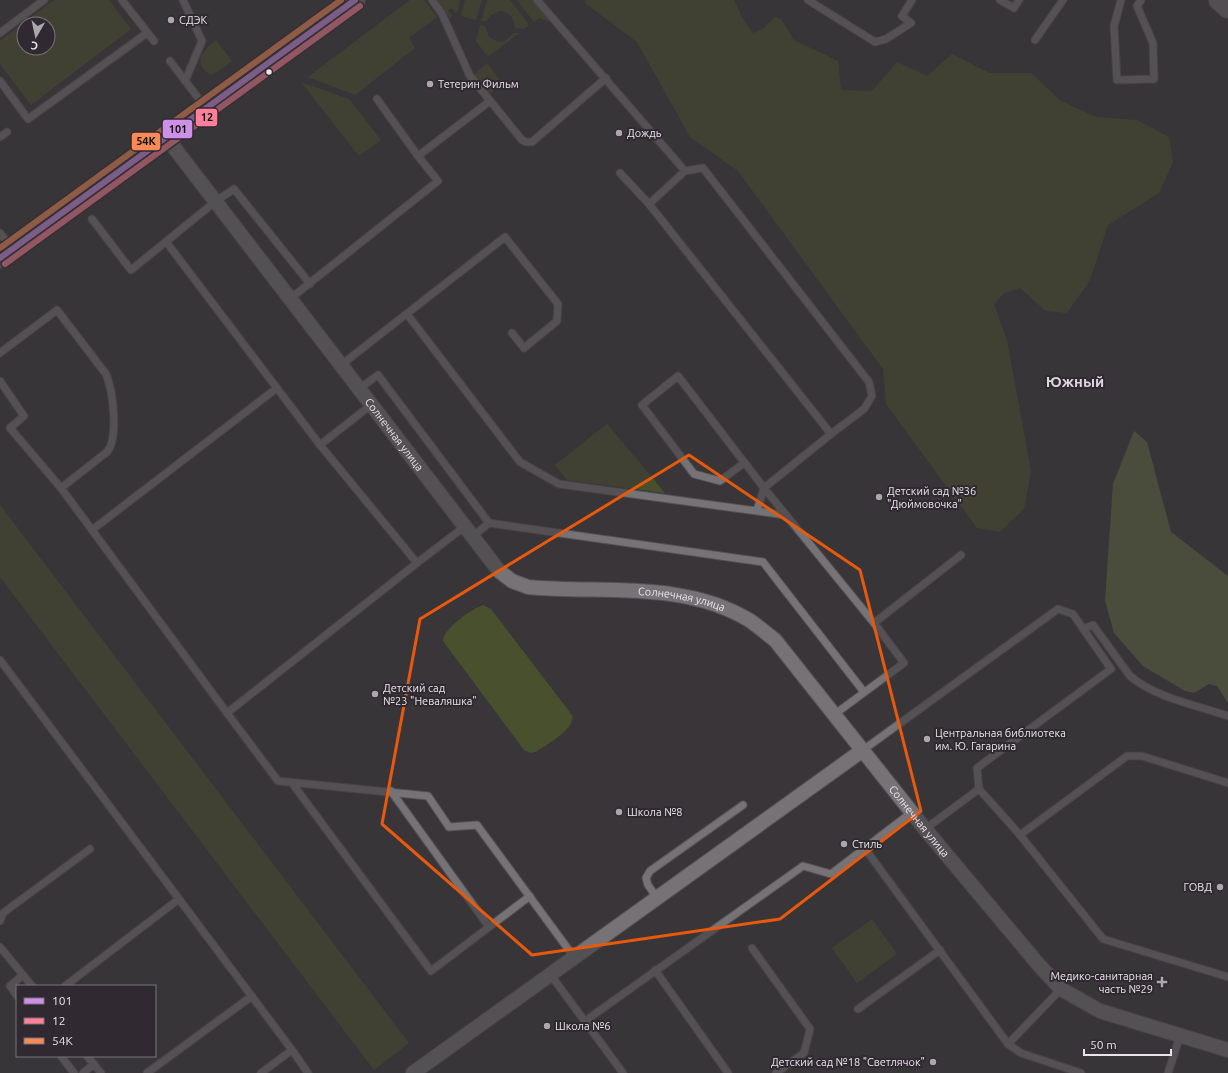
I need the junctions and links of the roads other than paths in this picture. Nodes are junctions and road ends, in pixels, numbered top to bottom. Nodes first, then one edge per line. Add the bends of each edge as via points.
1 (44, 0) edge
2 (122, 0) edge
3 (183, 0) edge
4 (331, 0) edge
5 (355, 0) edge
6 (432, 0) edge
7 (537, 0) edge
8 (808, 0) edge
9 (912, 0) edge
10 (1000, 0) edge
11 (1019, 0) edge
12 (1062, 0) edge
13 (1120, 0) edge
14 (1141, 0) edge
15 (1219, 0) edge
16 (1228, 8) edge
17 (0, 33) edge
18 (147, 33) junction
19 (1035, 40) dead end
20 (154, 41) dead end
21 (170, 61) dead end
22 (606, 78) junction
23 (0, 81) edge
24 (186, 81) junction
25 (377, 99) dead end
26 (490, 101) junction
27 (203, 103) junction
28 (7, 132) dead end
29 (163, 133) junction
30 (0, 137) edge
31 (418, 156) junction
32 (685, 171) junction
33 (620, 173) dead end
34 (216, 201) junction
35 (649, 204) junction
36 (92, 219) dead end
37 (167, 243) junction
38 (4, 246) edge
39 (310, 284) junction
40 (291, 298) junction
41 (407, 314) junction
42 (512, 333) dead end
43 (0, 353) edge
44 (341, 365) junction
45 (0, 381) edge
46 (277, 388) junction
47 (359, 389) junction
48 (371, 405) junction
49 (831, 434) junction
50 (320, 444) junction
51 (744, 463) junction
52 (61, 488) junction
53 (764, 488) junction
54 (757, 510) junction
55 (786, 515) junction
56 (489, 523) junction
57 (92, 530) junction
58 (468, 532) junction
59 (961, 556) dead end
60 (417, 564) junction
61 (874, 623) junction
62 (1083, 629) junction
63 (0, 660) edge
64 (864, 692) junction
65 (227, 713) junction
66 (835, 714) junction
67 (1228, 716) edge
68 (862, 750) junction
69 (292, 783) junction
70 (1228, 783) edge
71 (979, 789) junction
72 (391, 791) junction
73 (744, 805) dead end
74 (912, 812) junction
75 (925, 829) junction
76 (1020, 835) junction
77 (90, 849) dead end
78 (866, 850) junction
79 (530, 896) junction
80 (657, 898) junction
81 (179, 899) junction
82 (0, 921) edge
83 (489, 927) junction
84 (0, 947) edge
85 (752, 948) dead end
86 (940, 950) junction
87 (574, 957) junction
88 (656, 970) junction
89 (550, 974) junction
90 (24, 975) junction
91 (1228, 977) edge
92 (31, 985) edge
93 (66, 985) edge
94 (1061, 989) junction
95 (16, 995) edge
96 (252, 996) junction
97 (858, 1009) dead end
98 (584, 1021) junction
99 (1180, 1036) junction
100 (1008, 1044) junction
101 (292, 1050) junction
102 (1228, 1050) edge
103 (62, 1057) edge
104 (88, 1057) edge
105 (94, 1064) junction
106 (74, 1073) edge
107 (82, 1073) edge
108 (101, 1073) edge
109 (147, 1073) edge
110 (261, 1073) edge
111 (308, 1073) edge
112 (413, 1073) edge
113 (623, 1073) edge
114 (728, 1073) edge
115 (776, 1073) edge
116 (1081, 1073) edge
117 (1168, 1073) edge

1 - 17 lane
2 - 18 lane
3 - 24 lane via 202,41
4 - 27 main road
5 - 27 main road
6 - 26 lane via 442,14 470,76
7 - 22 lane
8 - 9 lane via 875,42 886,39 911,23 902,16
10 - 11 lane via 1014,8
12 - 19 lane
13 - 14 lane via 1114,26 1117,80 1154,79 1153,43 1137,6
15 - 16 main road
18 - 20 lane
18 - 23 lane via 28,119
21 - 24 lane
22 - 26 lane via 532,142 522,140
22 - 32 lane
24 - 27 lane
25 - 31 lane
26 - 31 lane
27 - 29 main road
28 - 30 lane
29 - 34 street, Солнечная улица
29 - 38 main road
31 - 39 lane via 438,182
32 - 35 lane
32 - 49 lane via 703,168 869,382 872,396 864,409
33 - 35 lane
34 - 37 lane
34 - 39 lane via 234,189
34 - 40 street, Солнечная улица
35 - 49 lane
36 - 37 lane via 131,270
37 - 46 lane
39 - 40 lane
40 - 44 street, Солнечная улица
41 - 42 lane via 506,237 558,304 556,321 524,348
41 - 44 lane
41 - 54 lane via 520,462 559,484
43 - 52 lane via 57,310 106,374 111,386 114,436 112,446
44 - 47 street, Солнечная улица
45 - 52 lane via 24,416 10,428
46 - 50 lane
46 - 57 lane
47 - 48 street, Солнечная улица
47 - 56 lane via 378,375
48 - 50 lane
48 - 58 street, Солнечная улица
49 - 53 lane
50 - 60 lane
51 - 51 lane via 720,480 694,474 642,405 678,376
51 - 53 lane
52 - 57 lane
53 - 54 lane
53 - 55 lane
54 - 55 lane
55 - 61 lane
56 - 58 lane
56 - 64 lane via 763,562
57 - 65 lane
58 - 60 lane
58 - 66 street, Солнечная улица via 499,571 512,581 528,587 651,592 685,596 748,620 775,640
59 - 61 lane
60 - 65 lane
61 - 64 lane via 904,663
62 - 67 lane via 1093,625 1130,676 1138,683
62 - 68 lane via 1073,614 1058,608
62 - 71 lane via 1111,669 977,768
63 - 81 lane
64 - 66 lane
65 - 69 lane via 278,781
66 - 68 street, Солнечная улица
68 - 74 street, Солнечная улица
68 - 80 street
69 - 72 lane
69 - 83 lane via 431,971
70 - 76 lane via 1142,756 1127,756
71 - 75 lane
71 - 76 lane
72 - 79 lane via 428,796 449,827 477,825
72 - 83 lane
73 - 80 lane via 650,872 646,878
74 - 75 street, Солнечная улица
74 - 78 lane
75 - 94 street, Солнечная улица
76 - 91 lane via 1103,939
77 - 82 lane via 3,912
78 - 86 lane
78 - 88 lane via 831,874 803,866
79 - 83 lane
79 - 87 lane
80 - 87 street
81 - 93 lane
81 - 96 lane
84 - 90 lane
85 - 115 lane via 810,1029 804,1054
86 - 97 lane
86 - 100 lane
87 - 89 street
88 - 98 lane
88 - 114 lane
89 - 98 lane
89 - 112 street
90 - 92 lane
90 - 95 lane via 10,986
94 - 99 street, Солнечная улица via 1100,1011
94 - 100 lane
96 - 101 lane
96 - 109 lane
98 - 113 lane
99 - 102 street, Солнечная улица
99 - 117 lane
100 - 116 lane via 1021,1054
101 - 110 lane
101 - 111 lane
103 - 106 lane
104 - 105 lane
105 - 107 lane
105 - 108 lane

